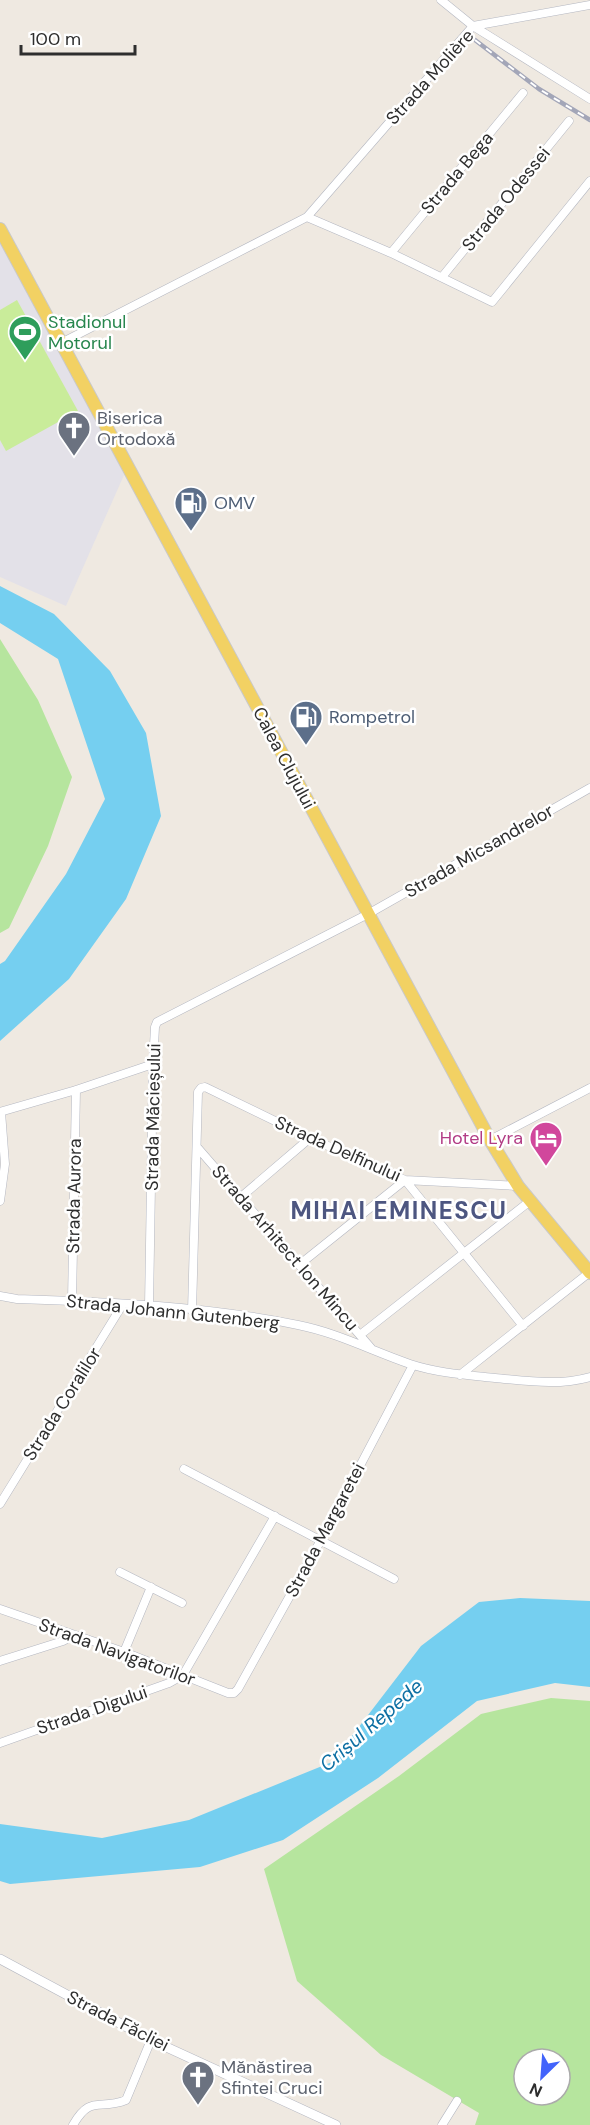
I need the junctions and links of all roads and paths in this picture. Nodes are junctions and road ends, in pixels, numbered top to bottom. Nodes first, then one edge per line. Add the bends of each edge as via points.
1 (441, 0) edge
2 (590, 4) edge
3 (473, 26) junction
4 (523, 93) dead end
5 (590, 99) edge
6 (569, 121) dead end
7 (590, 181) edge
8 (307, 217) junction
9 (0, 229) edge
10 (391, 253) junction
11 (442, 277) junction
12 (61, 343) junction
13 (590, 788) edge
14 (368, 914) junction
15 (153, 1064) junction
16 (590, 1088) edge
17 (76, 1090) junction
18 (0, 1112) edge
19 (310, 1138) junction
20 (490, 1140) junction
21 (197, 1147) junction
22 (405, 1180) junction
23 (518, 1186) junction
24 (240, 1197) junction
25 (0, 1201) edge
26 (530, 1202) junction
27 (463, 1253) junction
28 (299, 1264) junction
29 (590, 1272) edge
30 (0, 1296) edge
31 (72, 1301) junction
32 (123, 1304) junction
33 (148, 1306) junction
34 (192, 1311) junction
35 (523, 1326) junction
36 (360, 1335) junction
37 (373, 1350) junction
38 (413, 1365) junction
39 (460, 1375) junction
40 (590, 1377) edge
41 (184, 1469) dead end
42 (0, 1504) edge
43 (275, 1515) junction
44 (321, 1540) junction
45 (120, 1572) dead end
46 (394, 1579) dead end
47 (151, 1587) junction
48 (182, 1603) dead end
49 (0, 1609) edge
50 (75, 1635) junction
51 (124, 1652) junction
52 (0, 1661) edge
53 (183, 1675) junction
54 (234, 1693) joint
55 (0, 1743) edge
56 (0, 1959) edge
57 (151, 2040) junction
58 (457, 2101) dead end
59 (73, 2125) edge
60 (336, 2125) edge
61 (442, 2125) edge

1 - 3 street
2 - 3 street, Strada Molière
3 - 5 street
3 - 8 street, Strada Molière
4 - 10 street, Strada Bega
6 - 11 street, Strada Odessei
7 - 11 street via 492,302
8 - 10 street
8 - 12 street, Strada Molière
9 - 12 main road, Calea Clujului
10 - 11 street
12 - 14 main road, Calea Clujului
13 - 14 street, Strada Micsandrelor
14 - 15 street, Strada Măcieșului via 157,1022
14 - 20 main road, Calea Clujului
15 - 17 street
15 - 33 street, Strada Măcieșului
16 - 20 street
17 - 18 street
17 - 31 street, Strada Aurora
18 - 25 street via 5,1164
19 - 21 street, Strada Delfinului via 205,1087 198,1092
19 - 22 street, Strada Delfinului
19 - 24 street
20 - 23 main road, Calea Clujului
21 - 24 street, Strada Arhitect Ion Mincu
21 - 34 street
22 - 23 street, Strada Delfinului
22 - 27 street
22 - 28 street
23 - 26 main road, Calea Clujului
24 - 28 street, Strada Arhitect Ion Mincu
26 - 27 street
26 - 29 main road, Calea Clujului
27 - 35 street
27 - 36 street
28 - 36 street, Strada Arhitect Ion Mincu
29 - 35 street
30 - 31 street, Strada Johann Gutenberg
31 - 32 street, Strada Johann Gutenberg
32 - 33 street, Strada Johann Gutenberg
32 - 42 street, Strada Coralilor
33 - 34 street, Strada Johann Gutenberg
34 - 37 street, Strada Johann Gutenberg via 308,1327
35 - 39 street
36 - 37 street, Strada Arhitect Ion Mincu
37 - 38 street, Strada Johann Gutenberg
38 - 39 street, Strada Johann Gutenberg
38 - 44 street, Strada Margaretei
39 - 40 street, Strada Johann Gutenberg via 551,1383
41 - 43 street
43 - 44 street
43 - 53 street
44 - 46 street
44 - 54 street, Strada Margaretei
45 - 47 street
47 - 48 street
47 - 51 street
49 - 50 street, Strada Navigatorilor
50 - 51 street, Strada Navigatorilor
50 - 52 street
51 - 53 street, Strada Navigatorilor
53 - 54 street, Strada Navigatorilor
53 - 55 street, Strada Digului
56 - 57 street, Strada Făcliei
57 - 59 street via 126,2100 87,2107
57 - 60 street, Strada Făcliei
58 - 61 street

